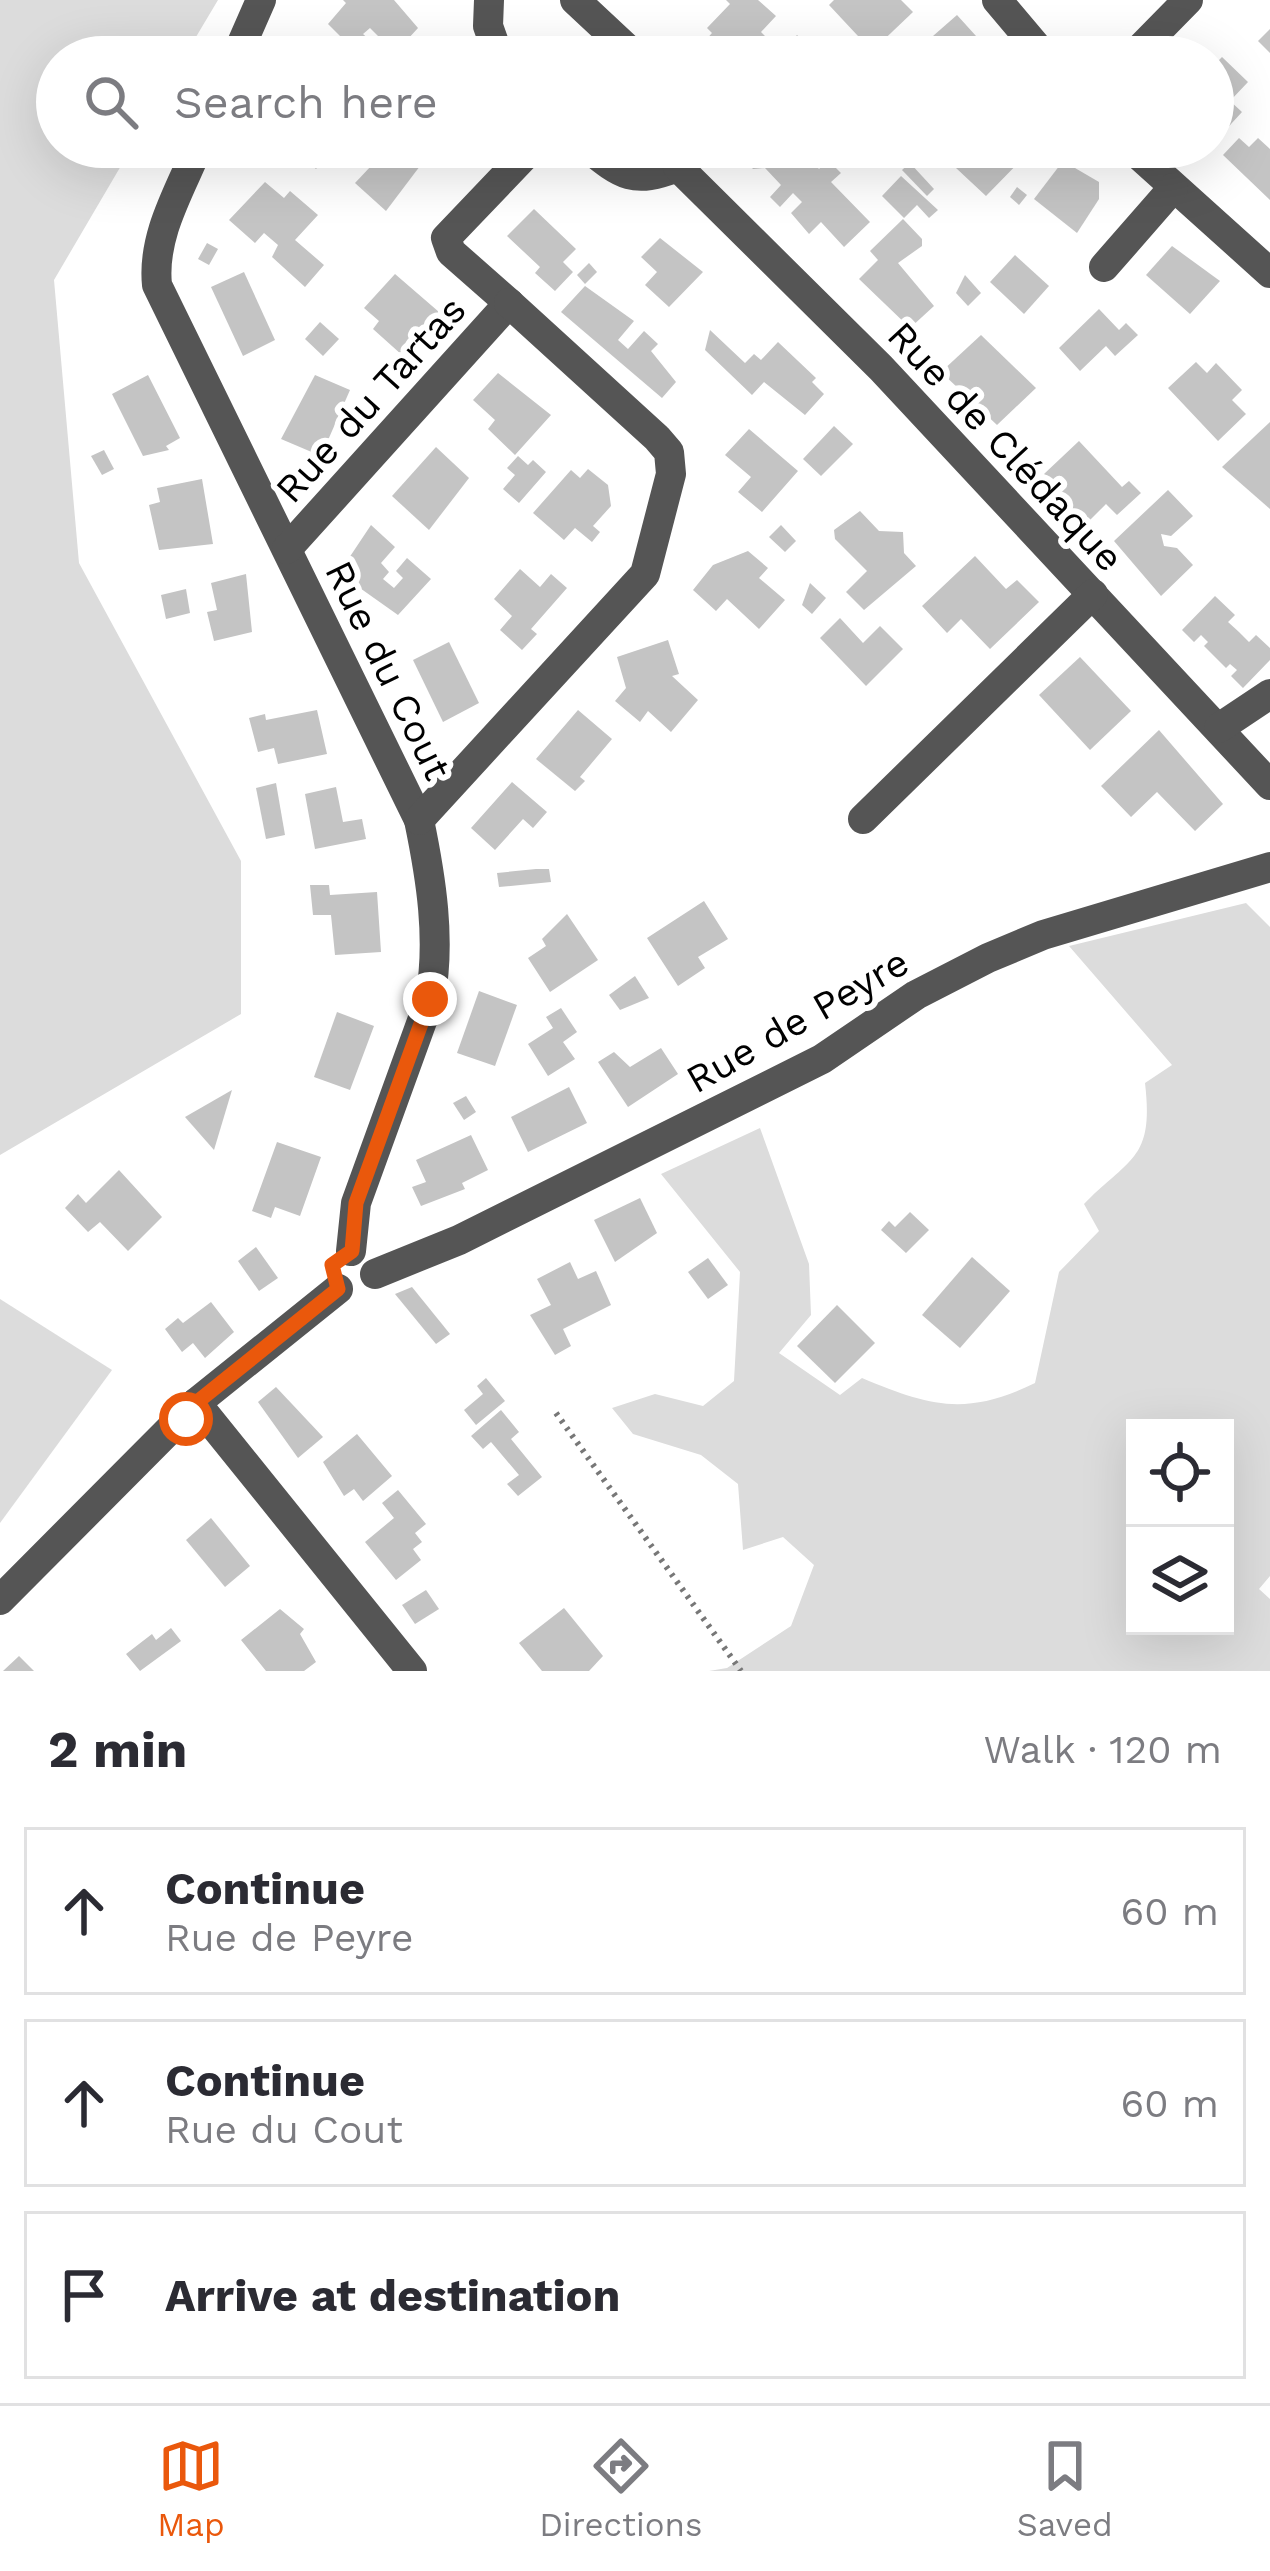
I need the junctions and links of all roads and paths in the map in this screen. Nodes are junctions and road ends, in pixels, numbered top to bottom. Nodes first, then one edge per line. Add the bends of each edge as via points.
1 (261, 0) edge
2 (489, 0) edge
3 (575, 0) edge
4 (997, 0) edge
5 (1188, 0) edge
6 (245, 36) edge
7 (492, 36) edge
8 (614, 36) edge
9 (1027, 36) edge
10 (1153, 36) edge
11 (189, 168) edge
12 (513, 168) edge
13 (613, 168) edge
14 (664, 168) edge
15 (691, 168) edge
16 (1152, 168) edge
17 (1173, 188) junction
18 (1104, 267) dead end
19 (1270, 273) edge
20 (509, 303) junction
21 (286, 549) junction
22 (1093, 594) junction
23 (1270, 694) edge
24 (1219, 728) junction
25 (1270, 785) edge
26 (863, 819) dead end
27 (419, 820) junction
28 (1270, 867) edge
29 (352, 1251) junction
30 (375, 1274) junction
31 (338, 1289) junction
32 (196, 1403) junction
33 (556, 1413) dead end
34 (0, 1600) edge
35 (412, 1671) edge
36 (741, 1671) edge

1 - 6 street
2 - 7 street
3 - 8 street
4 - 9 street
5 - 10 street
11 - 21 street, Rue du Cout via 160,237 157,285
12 - 20 street, Rue du Tartas via 446,238 451,252
13 - 14 street, Rue de Clédaque via 649,178
15 - 22 street, Rue de Clédaque
16 - 17 street
17 - 18 street
17 - 19 street
20 - 21 street, Rue du Tartas
20 - 27 street via 658,438 671,475 645,574
21 - 27 street, Rue du Cout
22 - 24 street, Rue de Clédaque
22 - 26 street
23 - 24 street
24 - 25 street, Rue de Clédaque
27 - 29 street, Rue du Cout via 435,973 356,1203
28 - 30 street, Rue de Peyre via 988,958 916,994 803,1069
29 - 30 street via 372,1262
29 - 31 street via 332,1265
30 - 31 street, Rue de Peyre via 366,1291
31 - 32 street, Rue de Peyre
32 - 34 street, Rue de Peyre
32 - 35 street
33 - 36 path

